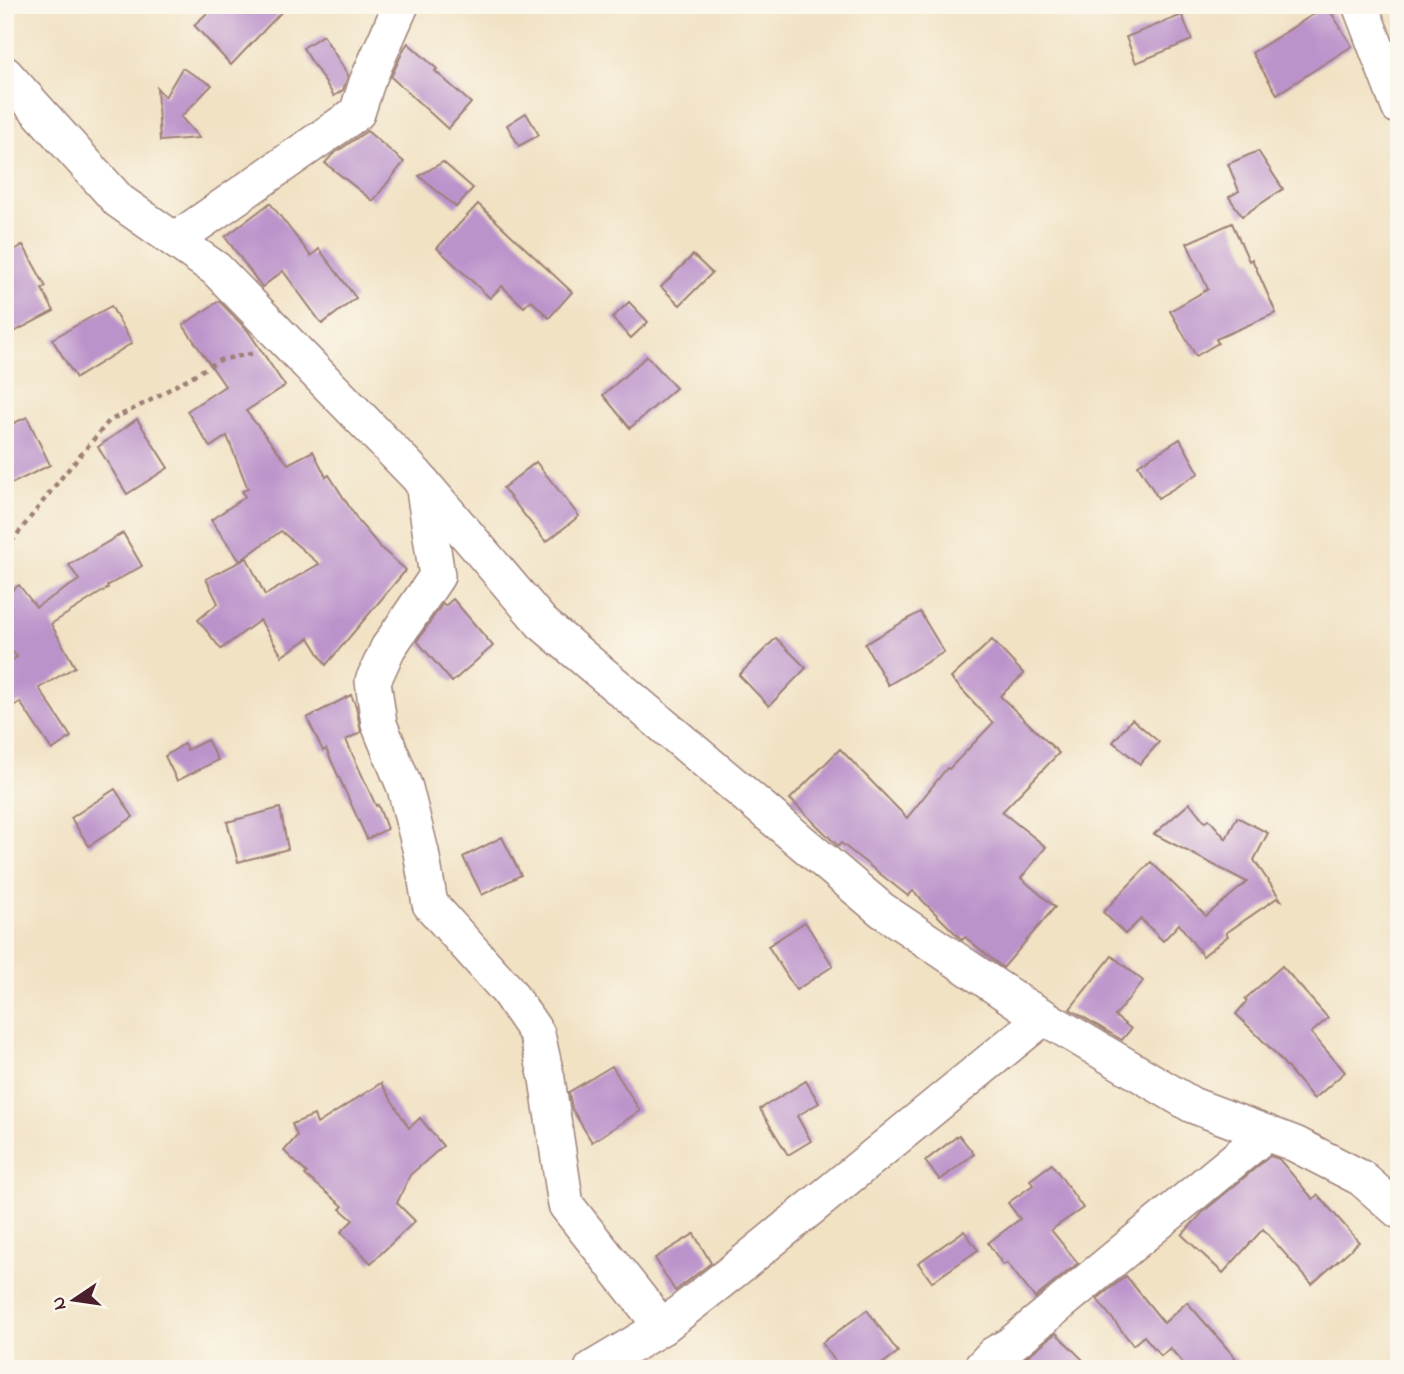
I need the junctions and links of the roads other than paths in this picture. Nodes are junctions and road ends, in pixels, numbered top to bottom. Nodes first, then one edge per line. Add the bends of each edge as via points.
1 (401, 5) edge
2 (1360, 5) edge
3 (5, 74) edge
4 (1399, 107) edge
5 (175, 240) junction
6 (423, 483) junction
7 (1044, 1017) junction
8 (1267, 1133) junction
9 (1399, 1211) edge
10 (662, 1327) junction
11 (592, 1369) edge
12 (980, 1369) edge

1 - 5 street via 357,113
2 - 4 street
3 - 5 street via 119,201
5 - 6 street via 216,269
6 - 7 street via 542,623 882,910
6 - 10 street via 437,576 388,648 373,681 379,724 405,788 430,904 507,990 537,1034 566,1205
7 - 8 street via 1192,1105
7 - 10 street
8 - 9 street via 1361,1178
8 - 12 street
10 - 11 street

